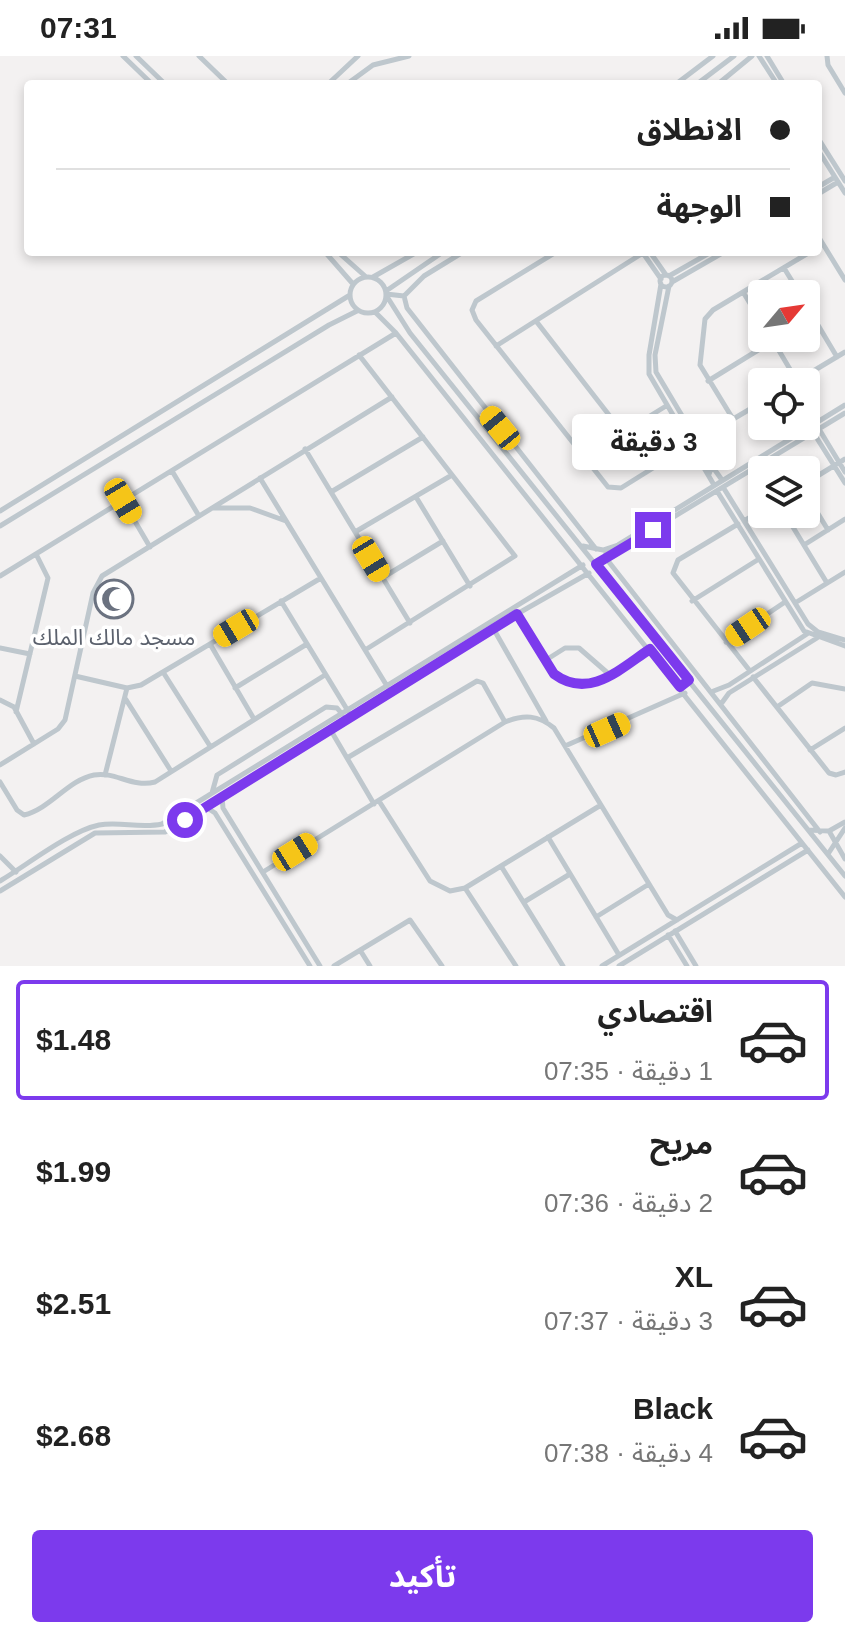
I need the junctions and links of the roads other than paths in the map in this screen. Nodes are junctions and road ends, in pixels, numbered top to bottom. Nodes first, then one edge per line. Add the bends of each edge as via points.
1 (123, 56) edge
2 (136, 56) edge
3 (199, 56) edge
4 (358, 56) edge
5 (409, 56) edge
6 (713, 56) edge
7 (734, 56) edge
8 (752, 56) edge
9 (759, 56) edge
10 (767, 56) edge
11 (827, 56) edge
12 (148, 80) edge
13 (161, 80) edge
14 (224, 80) edge
15 (332, 80) edge
16 (352, 80) edge
17 (681, 80) edge
18 (702, 80) edge
19 (723, 80) edge
20 (774, 80) edge
21 (782, 80) edge
22 (845, 93) edge
23 (822, 145) edge
24 (822, 155) edge
25 (841, 176) edge
26 (822, 185) edge
27 (822, 191) edge
28 (845, 193) edge
29 (822, 249) edge
30 (335, 256) edge
31 (337, 256) edge
32 (411, 256) edge
33 (419, 256) edge
34 (437, 256) edge
35 (457, 256) edge
36 (550, 256) edge
37 (637, 256) edge
38 (646, 256) edge
39 (652, 256) edge
40 (702, 256) edge
41 (716, 256) edge
42 (804, 256) edge
43 (424, 264) junction
44 (784, 268) junction
45 (368, 277) junction
46 (666, 280) junction
47 (791, 280) edge
48 (845, 280) edge
49 (353, 284) junction
50 (743, 292) junction
51 (386, 293) junction
52 (350, 295) junction
53 (404, 296) junction
54 (748, 300) edge
55 (357, 311) junction
56 (375, 312) junction
57 (536, 321) junction
58 (820, 328) edge
59 (396, 333) junction
60 (496, 346) junction
61 (753, 352) edge
62 (845, 352) edge
63 (359, 355) junction
64 (837, 357) junction
65 (818, 368) edge
66 (708, 381) junction
67 (392, 397) junction
68 (845, 405) edge
69 (666, 406) junction
70 (748, 410) edge
71 (845, 413) edge
72 (733, 419) junction
73 (820, 428) edge
74 (623, 433) junction
75 (820, 436) edge
76 (423, 437) junction
77 (797, 440) edge
78 (693, 443) junction
79 (305, 449) junction
80 (770, 454) junction
81 (584, 457) junction
82 (839, 462) edge
83 (712, 466) junction
84 (172, 471) junction
85 (845, 472) edge
86 (820, 474) edge
87 (452, 475) junction
88 (709, 475) junction
89 (260, 478) junction
90 (845, 483) edge
91 (719, 486) junction
92 (331, 493) junction
93 (416, 497) junction
94 (123, 501) junction
95 (212, 509) junction
96 (0, 511) edge
97 (678, 511) junction
98 (199, 516) junction
99 (820, 517) edge
100 (748, 518) edge
101 (845, 519) edge
102 (287, 521) junction
103 (741, 522) junction
104 (0, 526) edge
105 (794, 528) edge
106 (828, 530) junction
107 (355, 532) junction
108 (443, 541) junction
109 (804, 545) junction
110 (581, 546) junction
111 (150, 547) junction
112 (596, 549) junction
113 (607, 549) junction
114 (36, 554) junction
115 (606, 559) junction
116 (759, 559) junction
117 (596, 564) junction
118 (583, 565) junction
119 (845, 572) edge
120 (589, 573) junction
121 (0, 576) edge
122 (321, 578) junction
123 (382, 578) junction
124 (827, 583) junction
125 (561, 584) junction
126 (470, 586) junction
127 (281, 601) junction
128 (692, 601) junction
129 (785, 602) junction
130 (795, 603) junction
131 (517, 614) junction
132 (410, 623) junction
133 (493, 628) junction
134 (807, 634) junction
135 (817, 638) junction
136 (726, 642) junction
137 (845, 643) edge
138 (210, 644) junction
139 (307, 644) junction
140 (0, 648) edge
141 (650, 649) junction
142 (365, 650) junction
143 (30, 654) junction
144 (781, 655) junction
145 (546, 660) junction
146 (163, 672) junction
147 (751, 674) junction
148 (325, 675) junction
149 (610, 675) junction
150 (75, 676) junction
151 (689, 680) junction
152 (387, 686) junction
153 (680, 687) junction
154 (127, 688) junction
155 (235, 688) junction
156 (722, 688) junction
157 (845, 689) edge
158 (711, 692) junction
159 (685, 693) junction
160 (727, 695) junction
161 (125, 698) junction
162 (0, 700) edge
163 (721, 705) junction
164 (777, 707) junction
165 (16, 712) junction
166 (345, 712) junction
167 (254, 719) junction
168 (546, 721) junction
169 (505, 722) junction
170 (845, 728) edge
171 (330, 729) junction
172 (311, 737) junction
173 (34, 744) junction
174 (210, 746) junction
175 (565, 746) junction
176 (810, 750) junction
177 (347, 758) junction
178 (0, 765) edge
179 (171, 771) junction
180 (845, 772) edge
181 (105, 775) junction
182 (0, 782) edge
183 (212, 793) junction
184 (222, 797) junction
185 (376, 802) junction
186 (601, 805) junction
187 (205, 807) junction
188 (845, 822) edge
189 (845, 828) edge
190 (808, 830) junction
191 (829, 831) junction
192 (820, 832) junction
193 (548, 837) junction
194 (834, 841) junction
195 (802, 843) junction
196 (808, 850) junction
197 (54, 852) junction
198 (828, 855) junction
199 (0, 856) edge
200 (845, 859) edge
201 (501, 866) junction
202 (16, 872) junction
203 (263, 872) junction
204 (570, 874) junction
205 (845, 876) edge
206 (0, 881) edge
207 (649, 884) junction
208 (465, 888) junction
209 (0, 891) edge
210 (845, 897) edge
211 (524, 902) junction
212 (705, 903) junction
213 (709, 910) junction
214 (668, 915) junction
215 (596, 917) junction
216 (677, 920) junction
217 (668, 925) junction
218 (675, 931) junction
219 (668, 935) junction
220 (360, 950) junction
221 (619, 955) junction
222 (310, 966) edge
223 (320, 966) edge
224 (334, 966) edge
225 (370, 966) edge
226 (442, 966) edge
227 (516, 966) edge
228 (563, 966) edge
229 (602, 966) edge
230 (619, 966) edge
231 (687, 966) edge
232 (696, 966) edge

1 - 12 street
2 - 13 street
3 - 14 street
4 - 15 street
5 - 16 street via 373,65
6 - 17 street
7 - 18 street
8 - 19 street
9 - 20 street
10 - 21 street
11 - 22 street
23 - 25 street
24 - 25 street
25 - 26 street
25 - 27 street
25 - 28 street
29 - 48 street
30 - 49 street
31 - 45 street
32 - 45 street
33 - 43 street
34 - 43 street
35 - 53 street
36 - 60 street via 474,304 474,317
37 - 57 street
38 - 46 street
39 - 46 street
40 - 46 street
41 - 46 street
42 - 44 street
43 - 51 street
44 - 47 street
44 - 50 street
45 - 49 street
45 - 51 street via 381,282
46 - 69 street via 648,361 651,380
46 - 78 street via 656,372
49 - 52 street
50 - 54 street
50 - 66 street via 705,319 700,361
51 - 53 street
51 - 56 street
51 - 110 street via 410,333
52 - 55 street
52 - 96 street
53 - 112 street via 413,319
55 - 56 street
55 - 104 street
56 - 59 street
57 - 60 street
57 - 74 street
58 - 64 street
59 - 63 street
59 - 118 street
60 - 81 street
61 - 66 street
62 - 64 street
63 - 67 street
63 - 84 street
64 - 65 street
66 - 72 street
67 - 76 street
67 - 79 street
68 - 80 street
69 - 74 street
69 - 78 street
70 - 72 street
71 - 73 street
72 - 78 street
74 - 81 street
75 - 82 street
76 - 87 street
76 - 92 street
77 - 80 street
78 - 81 street via 619,489 608,487
78 - 83 street
78 - 88 street
79 - 89 street
79 - 92 street
80 - 91 street
82 - 85 street
82 - 86 street
82 - 90 street
83 - 88 street
83 - 91 street
84 - 94 street
84 - 98 street
87 - 93 street
87 - 126 street via 515,554
88 - 91 street
89 - 95 street
89 - 102 street
91 - 97 street
91 - 103 street
92 - 107 street
93 - 107 street
93 - 108 street
94 - 111 street
94 - 114 street
95 - 98 street
95 - 102 street via 250,508
97 - 113 street
97 - 115 street
98 - 111 street
99 - 106 street
100 - 103 street
101 - 106 street
102 - 122 street
103 - 116 street
103 - 128 street via 676,563 674,576
103 - 130 street
105 - 109 street
106 - 109 street
107 - 123 street
108 - 123 street
108 - 126 street
109 - 124 street
110 - 112 street
110 - 117 street
111 - 150 street via 102,576 94,587
112 - 113 street
113 - 115 street
114 - 121 street
114 - 143 street via 48,578
115 - 117 street
115 - 158 street
116 - 128 street
116 - 129 street
117 - 151 street
118 - 120 street
118 - 125 street
119 - 124 street
120 - 125 street
120 - 141 street
122 - 127 street
122 - 142 street
123 - 132 street
124 - 130 street
125 - 131 street
125 - 152 street
126 - 132 street
127 - 138 street
127 - 139 street
128 - 136 street
129 - 134 street
129 - 136 street
130 - 137 street via 814,630
131 - 133 street
131 - 145 street
132 - 142 street
133 - 168 street
133 - 171 street
134 - 135 street
134 - 144 street
135 - 137 street
135 - 144 street
136 - 147 street
138 - 146 street
138 - 155 street
139 - 148 street
139 - 155 street
140 - 143 street
141 - 149 street
141 - 153 street
142 - 152 street
143 - 165 street
144 - 147 street
145 - 149 street via 554,674 574,685 595,684
145 - 149 street via 565,648 579,648
146 - 154 street
146 - 174 street
147 - 156 street
147 - 160 street
147 - 164 street
148 - 166 street
148 - 167 street
150 - 154 street
150 - 173 street via 65,720
151 - 153 street
151 - 190 street
152 - 166 street
153 - 159 street
154 - 161 street
155 - 167 street
156 - 158 street
156 - 160 street
157 - 164 street via 812,683
158 - 163 street
159 - 175 street
159 - 195 street
160 - 163 street
161 - 179 street
161 - 181 street
162 - 165 street
163 - 192 street
164 - 176 street
165 - 173 street
166 - 172 street
166 - 183 street via 326,707 217,775
167 - 174 street
168 - 169 street via 526,716
168 - 175 street
169 - 177 street via 477,681
169 - 185 street
170 - 176 street
171 - 172 street
171 - 177 street
172 - 183 street
172 - 184 street
173 - 178 street
174 - 179 street
175 - 186 street
176 - 180 street via 829,773
177 - 185 street
179 - 181 street via 146,784
181 - 182 street via 86,778 28,814 17,810
183 - 197 street via 162,824 93,826
184 - 187 street
184 - 203 street via 223,808
185 - 203 street
185 - 208 street via 432,884 446,891
186 - 193 street
186 - 207 street
187 - 197 street via 165,832 95,833
187 - 222 street via 215,813
188 - 191 street
189 - 194 street
190 - 192 street
190 - 198 street
191 - 192 street
191 - 194 street
193 - 201 street
193 - 204 street
194 - 198 street
194 - 200 street
195 - 196 street
195 - 212 street
196 - 210 street
196 - 213 street
197 - 202 street
197 - 209 street
198 - 205 street
199 - 202 street
201 - 208 street
201 - 211 street
202 - 206 street
203 - 223 street
204 - 211 street
204 - 215 street
207 - 214 street
207 - 215 street
208 - 227 street
211 - 228 street
212 - 213 street
212 - 216 street
213 - 218 street
214 - 216 street
214 - 217 street
215 - 221 street
216 - 217 street
217 - 221 street
218 - 219 street
218 - 232 street
219 - 230 street
219 - 231 street
220 - 224 street
220 - 225 street
220 - 226 street via 410,920
221 - 229 street

